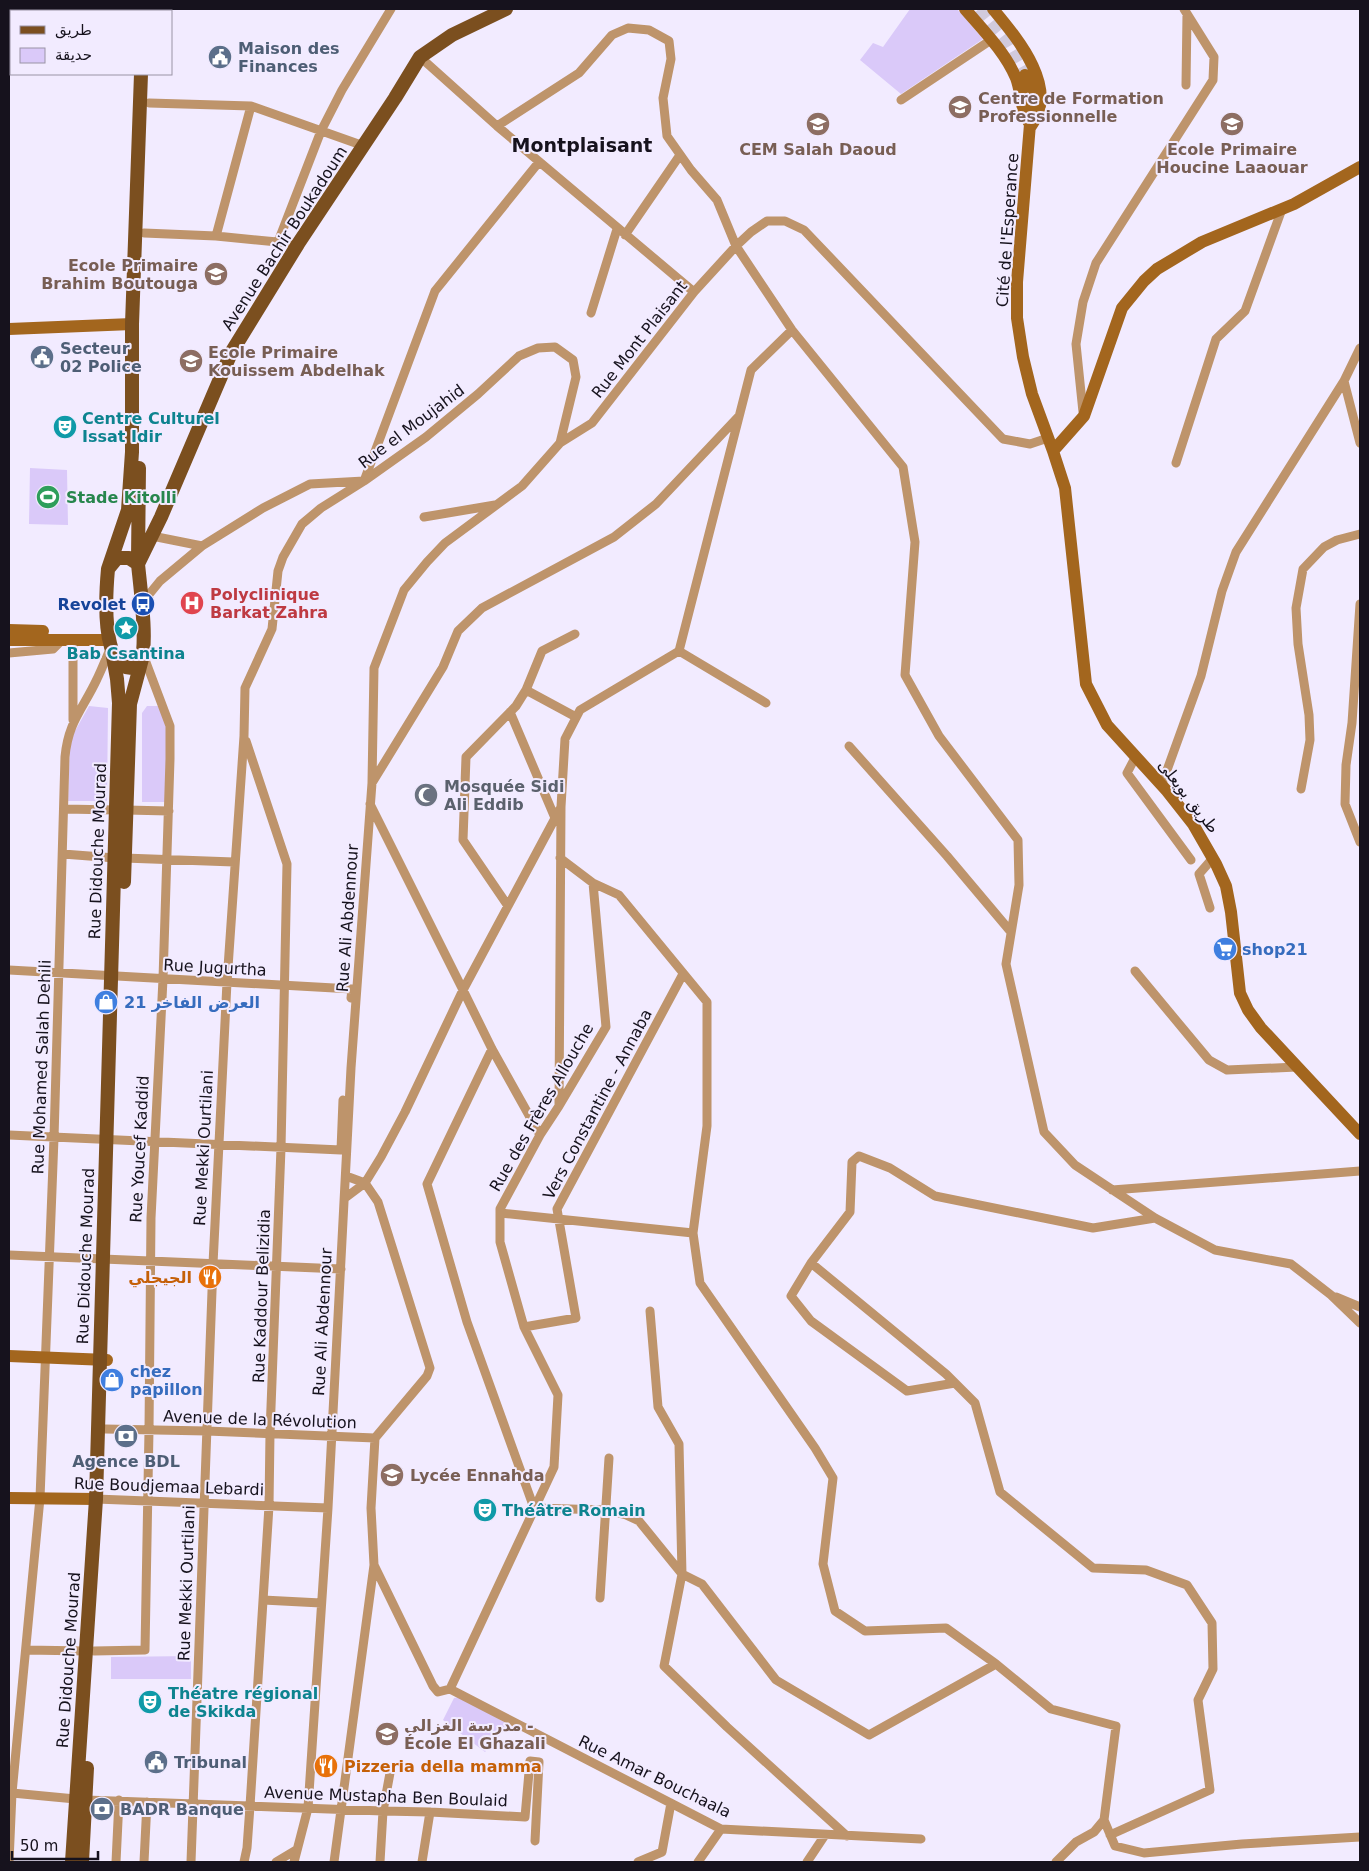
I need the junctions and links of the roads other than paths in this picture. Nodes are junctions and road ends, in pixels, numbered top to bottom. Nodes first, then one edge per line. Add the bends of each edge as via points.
1 (391, 9) edge
2 (506, 9) edge
3 (965, 9) edge
4 (993, 9) edge
5 (1185, 11) edge
6 (991, 40) junction
7 (420, 57) junction
8 (141, 75) edge
9 (150, 75) edge
10 (1025, 75) tunnel mouth
11 (1186, 85) dead end
12 (901, 100) dead end
13 (149, 102) junction
14 (251, 106) junction
15 (497, 126) junction
16 (1031, 126) junction
17 (320, 131) junction
18 (364, 146) junction
19 (680, 155) junction
20 (539, 162) junction
21 (1360, 167) edge
22 (1282, 209) junction
23 (621, 232) junction
24 (144, 233) junction
25 (216, 236) junction
26 (278, 242) junction
27 (298, 244) junction
28 (736, 246) junction
29 (694, 292) junction
30 (591, 313) dead end
31 (132, 324) junction
32 (9, 329) edge
33 (792, 330) junction
34 (1360, 348) edge
35 (1344, 381) junction
36 (739, 416) junction
37 (1084, 416) junction
38 (1048, 438) junction
39 (560, 443) junction
40 (1360, 443) edge
41 (1053, 451) junction
42 (1176, 463) dead end
43 (364, 481) junction
44 (499, 504) junction
45 (424, 517) dead end
46 (138, 523) junction
47 (154, 532) junction
48 (1360, 534) edge
49 (139, 543) junction
50 (202, 546) junction
51 (117, 558) junction
52 (138, 564) junction
53 (108, 569) junction
54 (142, 604) junction
55 (1360, 604) edge
56 (9, 630) edge
57 (575, 634) dead end
58 (9, 640) edge
59 (70, 640) junction
60 (110, 642) junction
61 (54, 649) junction
62 (679, 651) junction
63 (9, 653) edge
64 (73, 656) junction
65 (142, 656) junction
66 (526, 690) junction
67 (766, 703) dead end
68 (510, 712) junction
69 (576, 717) junction
70 (73, 722) junction
71 (244, 736) junction
72 (849, 746) dead end
73 (1136, 756) junction
74 (372, 783) junction
75 (1162, 784) junction
76 (1301, 789) dead end
77 (370, 804) junction
78 (561, 807) junction
79 (64, 809) junction
80 (121, 810) junction
81 (169, 811) junction
82 (554, 818) junction
83 (1360, 842) edge
84 (63, 854) junction
85 (120, 858) junction
86 (560, 858) junction
87 (1213, 858) junction
88 (167, 860) junction
89 (1191, 860) dead end
90 (234, 862) junction
91 (593, 883) junction
92 (508, 906) junction
93 (1210, 908) dead end
94 (1011, 932) junction
95 (9, 970) edge
96 (1135, 971) dead end
97 (59, 973) junction
98 (682, 974) junction
99 (116, 976) junction
100 (163, 979) junction
101 (227, 982) junction
102 (285, 985) junction
103 (463, 990) junction
104 (492, 1049) junction
105 (352, 1055) junction
106 (1297, 1066) junction
107 (351, 1068) junction
108 (559, 1106) junction
109 (1360, 1134) edge
110 (9, 1135) edge
111 (540, 1135) junction
112 (54, 1138) junction
113 (110, 1141) junction
114 (154, 1142) junction
115 (218, 1145) junction
116 (281, 1148) junction
117 (1360, 1171) edge
118 (346, 1176) junction
119 (365, 1183) junction
120 (1112, 1190) junction
121 (345, 1198) junction
122 (500, 1213) junction
123 (1155, 1218) junction
124 (558, 1219) junction
125 (693, 1233) junction
126 (9, 1255) edge
127 (50, 1257) junction
128 (107, 1260) junction
129 (150, 1261) junction
130 (812, 1263) junction
131 (213, 1264) junction
132 (277, 1267) junction
133 (341, 1269) junction
134 (1331, 1295) junction
135 (1360, 1307) edge
136 (650, 1310) dead end
137 (1360, 1323) edge
138 (524, 1327) junction
139 (9, 1356) edge
140 (46, 1358) junction
141 (103, 1360) junction
142 (955, 1383) junction
143 (105, 1429) junction
144 (150, 1430) junction
145 (207, 1430) junction
146 (270, 1433) junction
147 (331, 1437) junction
148 (375, 1438) junction
149 (609, 1458) dead end
150 (9, 1498) edge
151 (40, 1498) junction
152 (99, 1500) junction
153 (148, 1502) junction
154 (204, 1504) junction
155 (269, 1506) junction
156 (328, 1508) junction
157 (534, 1508) junction
158 (606, 1510) junction
159 (374, 1566) junction
160 (682, 1574) junction
161 (600, 1598) dead end
162 (263, 1600) junction
163 (321, 1603) junction
164 (26, 1650) junction
165 (90, 1651) junction
166 (996, 1664) junction
167 (450, 1689) junction
168 (390, 1773) dead end
169 (12, 1793) junction
170 (81, 1799) junction
171 (119, 1800) junction
172 (147, 1802) junction
173 (194, 1803) junction
174 (670, 1803) junction
175 (250, 1806) junction
176 (308, 1808) junction
177 (342, 1809) junction
178 (383, 1811) junction
179 (430, 1812) junction
180 (1104, 1820) junction
181 (722, 1829) junction
182 (825, 1835) junction
183 (1110, 1835) junction
184 (847, 1836) junction
185 (1360, 1837) edge
186 (921, 1839) dead end
187 (535, 1841) dead end
188 (296, 1850) junction
189 (9, 1862) edge
190 (72, 1862) edge
191 (82, 1862) edge
192 (116, 1862) edge
193 (144, 1862) edge
194 (191, 1862) edge
195 (244, 1862) edge
196 (276, 1862) edge
197 (294, 1862) edge
198 (334, 1862) edge
199 (380, 1862) edge
200 (422, 1862) edge
201 (638, 1862) edge
202 (698, 1862) edge
203 (807, 1862) edge
204 (1056, 1862) edge

1 - 17 street
2 - 7 main road, Avenue Bachir Boukadoum via 452,35
3 - 6 main road
4 - 16 main road via 1027,55 1037,76 1040,106
5 - 11 street
5 - 37 street via 1214,57 1213,80 1096,263 1083,302 1076,344
6 - 12 street
6 - 16 main road via 1008,62 1024,114
7 - 15 street
7 - 18 main road, Avenue Bachir Boukadoum
8 - 31 main road, Rue Didouche Mourad
9 - 13 main road, Rue Didouche Mourad
10 - 16 main road, Cité de l'Esperance via 1031,95
13 - 14 street
13 - 24 main road, Rue Didouche Mourad
14 - 17 street
14 - 25 street
15 - 19 street via 579,73 612,35 628,28 649,30 669,41 671,59 663,98 667,136
15 - 20 street
16 - 38 main road, Cité de l'Esperance via 1017,282 1018,318 1032,394
17 - 18 street
17 - 26 street
18 - 27 main road, Avenue Bachir Boukadoum
19 - 23 street
19 - 28 street via 717,200
20 - 23 street
20 - 43 street via 436,291
21 - 22 main road
22 - 37 main road via 1202,242 1157,269 1144,281 1122,308
22 - 42 street via 1245,311 1216,340
23 - 29 street
23 - 30 street
24 - 25 street
24 - 46 main road, Rue Didouche Mourad
25 - 26 street
26 - 27 street
27 - 47 main road, Avenue Bachir Boukadoum via 231,353
28 - 29 street, Rue Mont Plaisant
28 - 33 street
28 - 38 street, Rue Mont Plaisant via 767,221 785,221 804,230 1003,439 1030,444
29 - 39 street, Rue Mont Plaisant via 592,423
31 - 32 main road
31 - 53 main road, Rue Didouche Mourad via 132,452 128,510
33 - 36 street via 751,370
33 - 94 street via 903,467 915,542 905,675 939,736 1018,840 1019,885
34 - 35 street
35 - 40 street
35 - 75 street via 1236,552 1222,591 1201,676
36 - 62 street
36 - 74 street via 652,508 614,537 482,608 458,631 443,667
37 - 41 main road
38 - 41 main road, Cité de l'Esperance
39 - 43 street, Rue el Moujahid via 576,378 573,360 555,347 538,348 519,356 426,437
39 - 44 street, Rue Mont Plaisant via 522,486
41 - 73 main road, طريق بويعلى via 1064,488 1086,684 1107,725
43 - 50 street, Rue el Moujahid via 310,484 263,508
43 - 71 street, Rue Mekki Ourtilani via 320,508 302,524 283,557 278,572 272,629 245,688
44 - 45 street
44 - 74 street, Rue Mont Plaisant via 445,543 404,590 374,668
46 - 47 main road
46 - 49 main road, Rue Didouche Mourad
47 - 49 main road
47 - 50 street
47 - 52 main road
48 - 76 street via 1324,547 1303,569 1296,608 1310,740
49 - 51 main road
49 - 52 main road, Rue Didouche Mourad
50 - 54 street, Rue el Moujahid via 160,581
51 - 52 main road via 130,558
51 - 53 main road
52 - 54 main road, Rue Didouche Mourad
53 - 60 main road, Rue Didouche Mourad
54 - 65 main road, Rue Didouche Mourad
55 - 83 street via 1345,804
56 - 60 main road
57 - 66 street via 542,651
58 - 59 main road
59 - 60 main road
59 - 61 street via 60,642
59 - 64 street
60 - 65 main road via 118,661 128,669 138,666
60 - 70 street, Rue Mohamed Salah Dehili via 98,679
60 - 80 main road, Rue Didouche Mourad via 119,703
61 - 63 street
61 - 64 street via 65,649
62 - 67 street
62 - 69 street via 580,710
64 - 70 street
65 - 80 main road, Rue Didouche Mourad via 130,704
65 - 81 street, Rue Youcef Kaddid via 170,726
66 - 68 street
66 - 69 street
68 - 82 street
68 - 92 street via 466,757 463,840
69 - 78 street via 566,739
70 - 79 street, Rue Mohamed Salah Dehili via 67,738
71 - 90 street, Rue Mekki Ourtilani
71 - 102 street, Rue Kaddour Belizidia via 287,864
72 - 94 street
73 - 75 main road, طريق بويعلى
73 - 89 street via 1127,773
74 - 77 street, Rue Ali Abdennour
75 - 87 main road, طريق بويعلى via 1193,824
77 - 103 street
77 - 105 street, Rue Ali Abdennour
78 - 82 street
78 - 86 street
79 - 80 street
79 - 84 street, Rue Mohamed Salah Dehili
80 - 81 street
80 - 85 main road, Rue Didouche Mourad
81 - 88 street, Rue Youcef Kaddid
82 - 92 street
84 - 85 street
84 - 97 street, Rue Mohamed Salah Dehili
85 - 88 street
85 - 99 main road, Rue Didouche Mourad
86 - 91 street
86 - 108 street
87 - 93 street via 1199,874
87 - 106 main road, طريق بويعلى via 1226,886 1232,912 1240,993 1261,1028
88 - 90 street
88 - 100 street, Rue Youcef Kaddid
90 - 101 street, Rue Mekki Ourtilani
91 - 98 street via 619,895
91 - 108 street, Rue des Frères Allouche via 606,1027
92 - 103 street
94 - 120 street via 1006,964 1044,1132 1075,1166
95 - 97 street, Rue Jugurtha
96 - 106 street via 1209,1060 1227,1070
97 - 99 street, Rue Jugurtha
97 - 112 street, Rue Mohamed Salah Dehili
98 - 124 street, Vers Constantine - Annaba via 557,1209
98 - 125 street via 707,1002 707,1126
99 - 100 street, Rue Jugurtha
99 - 113 main road, Rue Didouche Mourad
100 - 101 street, Rue Jugurtha
100 - 114 street, Rue Youcef Kaddid
101 - 102 street, Rue Jugurtha
101 - 115 street, Rue Mekki Ourtilani
102 - 105 street, Rue Jugurtha via 352,989 346,1048
102 - 116 street, Rue Kaddour Belizidia
103 - 104 street
103 - 119 street via 406,1112
104 - 111 street
104 - 157 street via 427,1184 467,1322
105 - 107 street, Rue Ali Abdennour
106 - 109 main road, طريق بويعلى
107 - 116 street via 345,1075 341,1150
107 - 118 street, Rue Ali Abdennour
108 - 111 street, Rue des Frères Allouche
110 - 112 street
111 - 122 street, Rue des Frères Allouche
112 - 113 street
112 - 127 street, Rue Mohamed Salah Dehili
113 - 114 street
113 - 128 main road, Rue Didouche Mourad
114 - 115 street
114 - 129 street, Rue Youcef Kaddid
115 - 116 street
115 - 131 street, Rue Mekki Ourtilani
116 - 132 street, Rue Kaddour Belizidia
117 - 120 street
118 - 119 street
118 - 121 street, Rue Ali Abdennour
119 - 121 street
119 - 148 street via 378,1202 430,1368 427,1376
120 - 123 street
121 - 133 street, Rue Ali Abdennour
122 - 124 street
122 - 138 street, Rue des Frères Allouche via 500,1242
123 - 130 street via 1093,1228 935,1196 890,1168 860,1156 852,1162 850,1212
123 - 134 street via 1215,1250 1291,1264
124 - 125 street
124 - 138 street, Vers Constantine - Annaba via 576,1318
125 - 166 street via 700,1283 833,1478 823,1564 835,1610 865,1631 946,1628
126 - 127 street
127 - 128 street
127 - 140 street, Rue Mohamed Salah Dehili
128 - 129 street
128 - 141 main road, Rue Didouche Mourad
129 - 131 street
129 - 144 street, Rue Youcef Kaddid
130 - 142 street
130 - 142 street via 791,1296 811,1321 908,1391
131 - 132 street
131 - 145 street, Rue Mekki Ourtilani
132 - 133 street
132 - 146 street, Rue Kaddour Belizidia
133 - 147 street, Rue Ali Abdennour
134 - 135 street
134 - 137 street
136 - 160 street via 658,1407 679,1444
138 - 157 street, Rue des Frères Allouche via 558,1395 554,1467
139 - 140 main road
140 - 141 main road
140 - 151 street, Rue Mohamed Salah Dehili
141 - 143 main road, Rue Didouche Mourad
141 - 152 main road, Rue Didouche Mourad
142 - 183 street via 975,1403 1000,1492 1093,1568 1146,1570 1187,1585 1212,1623 1213,1669 1198,1700 1210,1790
143 - 144 street, Avenue de la Révolution
143 - 152 main road, Rue Didouche Mourad
144 - 145 street, Avenue de la Révolution
144 - 153 street, Rue Youcef Kaddid
145 - 146 street, Avenue de la Révolution
145 - 154 street, Rue Mekki Ourtilani
146 - 147 street, Avenue de la Révolution
146 - 155 street, Rue Kaddour Belizidia
147 - 148 street, Avenue de la Révolution
147 - 156 street, Rue Ali Abdennour
148 - 159 street, Avenue de la Révolution via 371,1508
149 - 158 street
150 - 151 main road, Rue Boudjemaa Lebardi
151 - 152 main road, Rue Boudjemaa Lebardi
151 - 164 street, Rue Mohamed Salah Dehili
152 - 153 street, Rue Boudjemaa Lebardi
152 - 165 main road, Rue Didouche Mourad
153 - 154 street, Rue Boudjemaa Lebardi
153 - 165 street, Rue Youcef Kaddid via 145,1650
154 - 155 street, Rue Boudjemaa Lebardi
154 - 173 street, Rue Mekki Ourtilani
155 - 156 street, Rue Boudjemaa Lebardi
155 - 162 street, Rue Kaddour Belizidia
156 - 163 street, Rue Ali Abdennour
157 - 158 street
157 - 167 street, Rue des Frères Allouche
158 - 160 street via 639,1522
158 - 161 street
159 - 167 street via 438,1692
159 - 177 street
160 - 166 street via 702,1584 776,1680 869,1736
160 - 184 street via 664,1666
162 - 163 street
162 - 175 street, Rue Kaddour Belizidia
163 - 176 street, Rue Ali Abdennour
164 - 165 street
164 - 169 street, Rue Mohamed Salah Dehili
165 - 170 main road, Rue Didouche Mourad
166 - 180 street via 1051,1709 1116,1726
167 - 174 street, Rue Amar Bouchaala
168 - 178 street
169 - 170 street, Avenue Mustapha Ben Boulaid
169 - 189 street, Rue Mohamed Salah Dehili
170 - 171 street, Avenue Mustapha Ben Boulaid
170 - 190 main road, Rue Didouche Mourad
170 - 191 main road, Rue Didouche Mourad
171 - 172 street, Avenue Mustapha Ben Boulaid
171 - 192 street
172 - 173 street, Avenue Mustapha Ben Boulaid
172 - 193 street
173 - 175 street, Avenue Mustapha Ben Boulaid
173 - 194 street, Rue Mekki Ourtilani
174 - 181 street, Rue Amar Bouchaala
174 - 201 street via 662,1852
175 - 176 street, Avenue Mustapha Ben Boulaid
175 - 195 street, Rue Kaddour Belizidia
176 - 177 street, Avenue Mustapha Ben Boulaid
176 - 188 street, Rue Ali Abdennour
177 - 178 street, Avenue Mustapha Ben Boulaid
177 - 198 street
178 - 179 street, Avenue Mustapha Ben Boulaid
178 - 199 street
179 - 187 street, Avenue Mustapha Ben Boulaid via 526,1817 530,1761 539,1762
179 - 200 street
180 - 183 street
180 - 204 street
181 - 182 street, Rue Amar Bouchaala
181 - 202 street
182 - 184 street, Rue Amar Bouchaala
182 - 203 street
183 - 185 street via 1115,1846 1144,1853
184 - 186 street, Rue Amar Bouchaala
188 - 196 street
188 - 197 street, Rue Ali Abdennour

